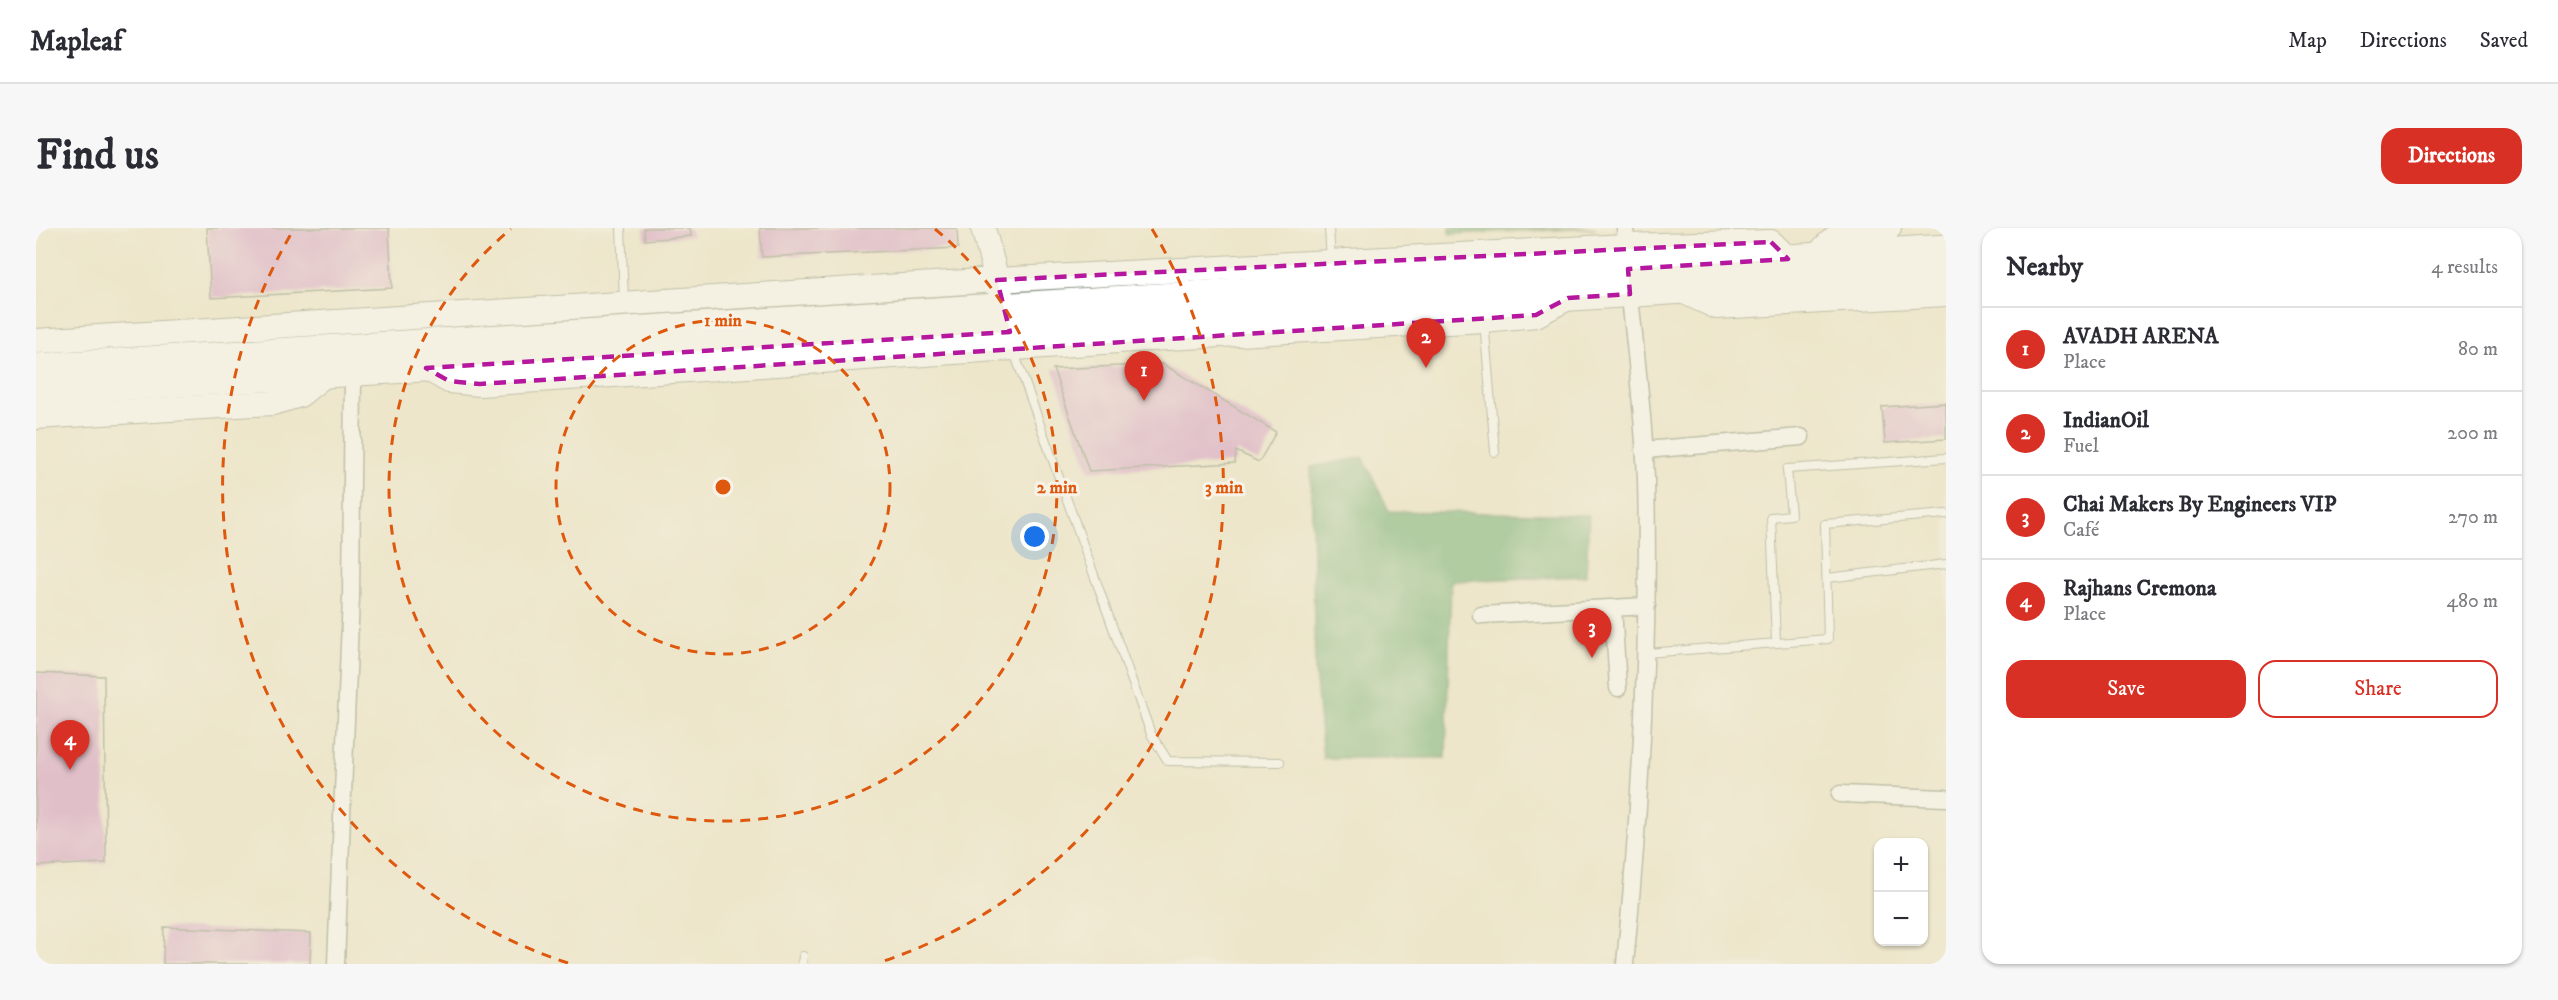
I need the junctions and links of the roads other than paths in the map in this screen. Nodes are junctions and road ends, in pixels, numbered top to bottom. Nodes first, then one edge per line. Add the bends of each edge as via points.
1 (621, 228) edge
2 (983, 228) edge
3 (1329, 228) edge
4 (1889, 228) edge
5 (1780, 243) edge
6 (1946, 248) edge
7 (1818, 256) junction
8 (1627, 259) edge
9 (1331, 263) junction
10 (1946, 274) edge
11 (1682, 291) junction
12 (1000, 292) junction
13 (1946, 294) edge
14 (1568, 298) junction
15 (625, 305) junction
16 (1484, 320) junction
17 (1011, 340) junction
18 (36, 342) edge
19 (36, 367) edge
20 (353, 373) junction
21 (326, 374) junction
22 (36, 392) edge
23 (36, 417) edge
24 (1801, 437) dead end
25 (1644, 450) junction
26 (1494, 452) dead end
27 (1946, 458) edge
28 (1946, 514) edge
29 (1946, 564) edge
30 (1827, 578) junction
31 (1647, 606) junction
32 (1613, 608) junction
33 (1480, 615) dead end
34 (1776, 643) junction
35 (1647, 653) junction
36 (1618, 688) dead end
37 (1280, 762) dead end
38 (1840, 794) dead end
39 (1946, 798) edge
40 (336, 964) edge
41 (1625, 964) edge

1 - 15 lane
2 - 12 street
3 - 9 lane
4 - 7 street via 1836,232
5 - 7 main road
5 - 8 main road
6 - 7 main road
8 - 9 street
8 - 11 main road
8 - 12 main road
8 - 14 main road
8 - 25 street
9 - 12 street
10 - 11 main road
11 - 13 street via 1717,307
12 - 15 street
12 - 17 street
12 - 19 main road
14 - 16 street via 1536,315
14 - 17 main road
15 - 18 street
16 - 17 street
16 - 26 lane
17 - 20 main road
17 - 37 lane via 1151,734 1168,760
20 - 21 main road
20 - 40 street via 351,597
21 - 22 main road
21 - 23 street via 300,396 273,403
24 - 25 street
25 - 31 street
27 - 34 lane via 1787,469 1791,515 1771,517
28 - 30 lane via 1825,524
29 - 30 lane
30 - 34 lane via 1828,639
31 - 32 street
31 - 35 street
32 - 33 street
32 - 36 street
34 - 35 lane
35 - 41 street via 1640,813
38 - 39 street

